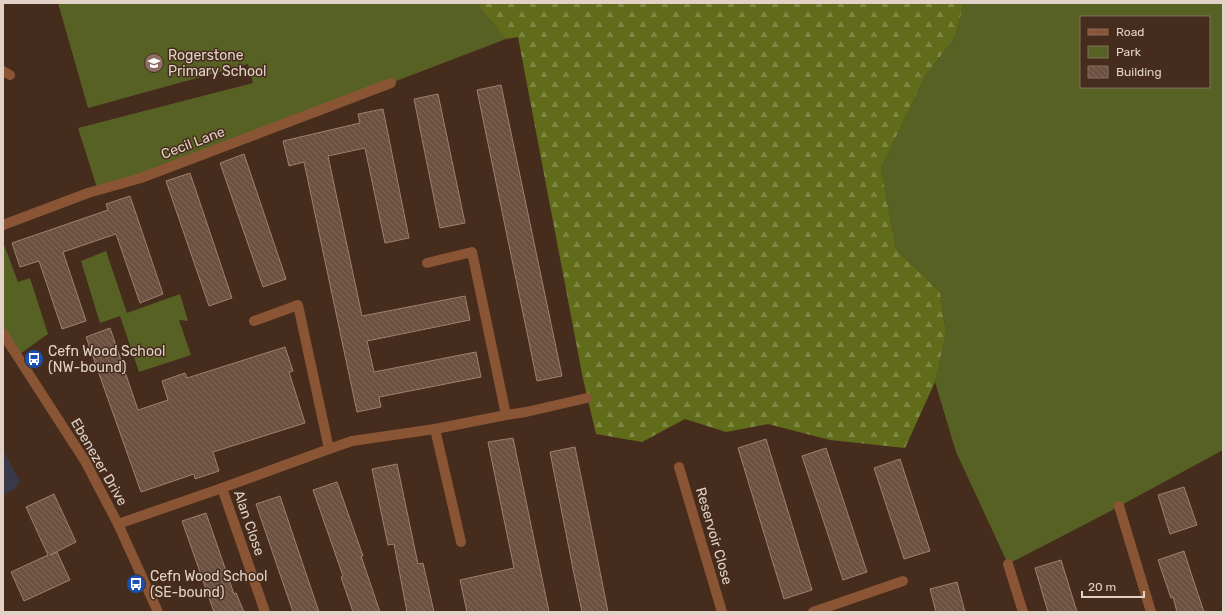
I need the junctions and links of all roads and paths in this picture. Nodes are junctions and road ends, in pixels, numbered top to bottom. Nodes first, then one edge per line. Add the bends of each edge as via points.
1 (391, 83) dead end
2 (3, 225) edge
3 (428, 263) dead end
4 (254, 321) dead end
5 (3, 334) edge
6 (587, 398) dead end
7 (506, 415) junction
8 (435, 429) junction
9 (328, 448) junction
10 (679, 467) dead end
11 (222, 488) junction
12 (1119, 506) dead end
13 (118, 524) junction
14 (461, 542) dead end
15 (1008, 564) dead end
16 (902, 581) dead end
17 (158, 612) edge
18 (265, 612) edge
19 (722, 612) edge
20 (813, 612) edge
21 (1023, 612) edge
22 (1151, 612) edge

1 - 2 street, Cecil Lane via 141,178
3 - 7 street via 472,252
4 - 9 street via 298,305
5 - 13 street, Ebenezer Drive via 85,461
6 - 7 street
7 - 8 street
8 - 9 street via 352,441
8 - 14 street
9 - 11 street
10 - 19 street, Reservoir Close
11 - 13 street
11 - 18 street, Alan Close
12 - 22 street
13 - 17 street, Ebenezer Drive
15 - 21 street
16 - 20 street

